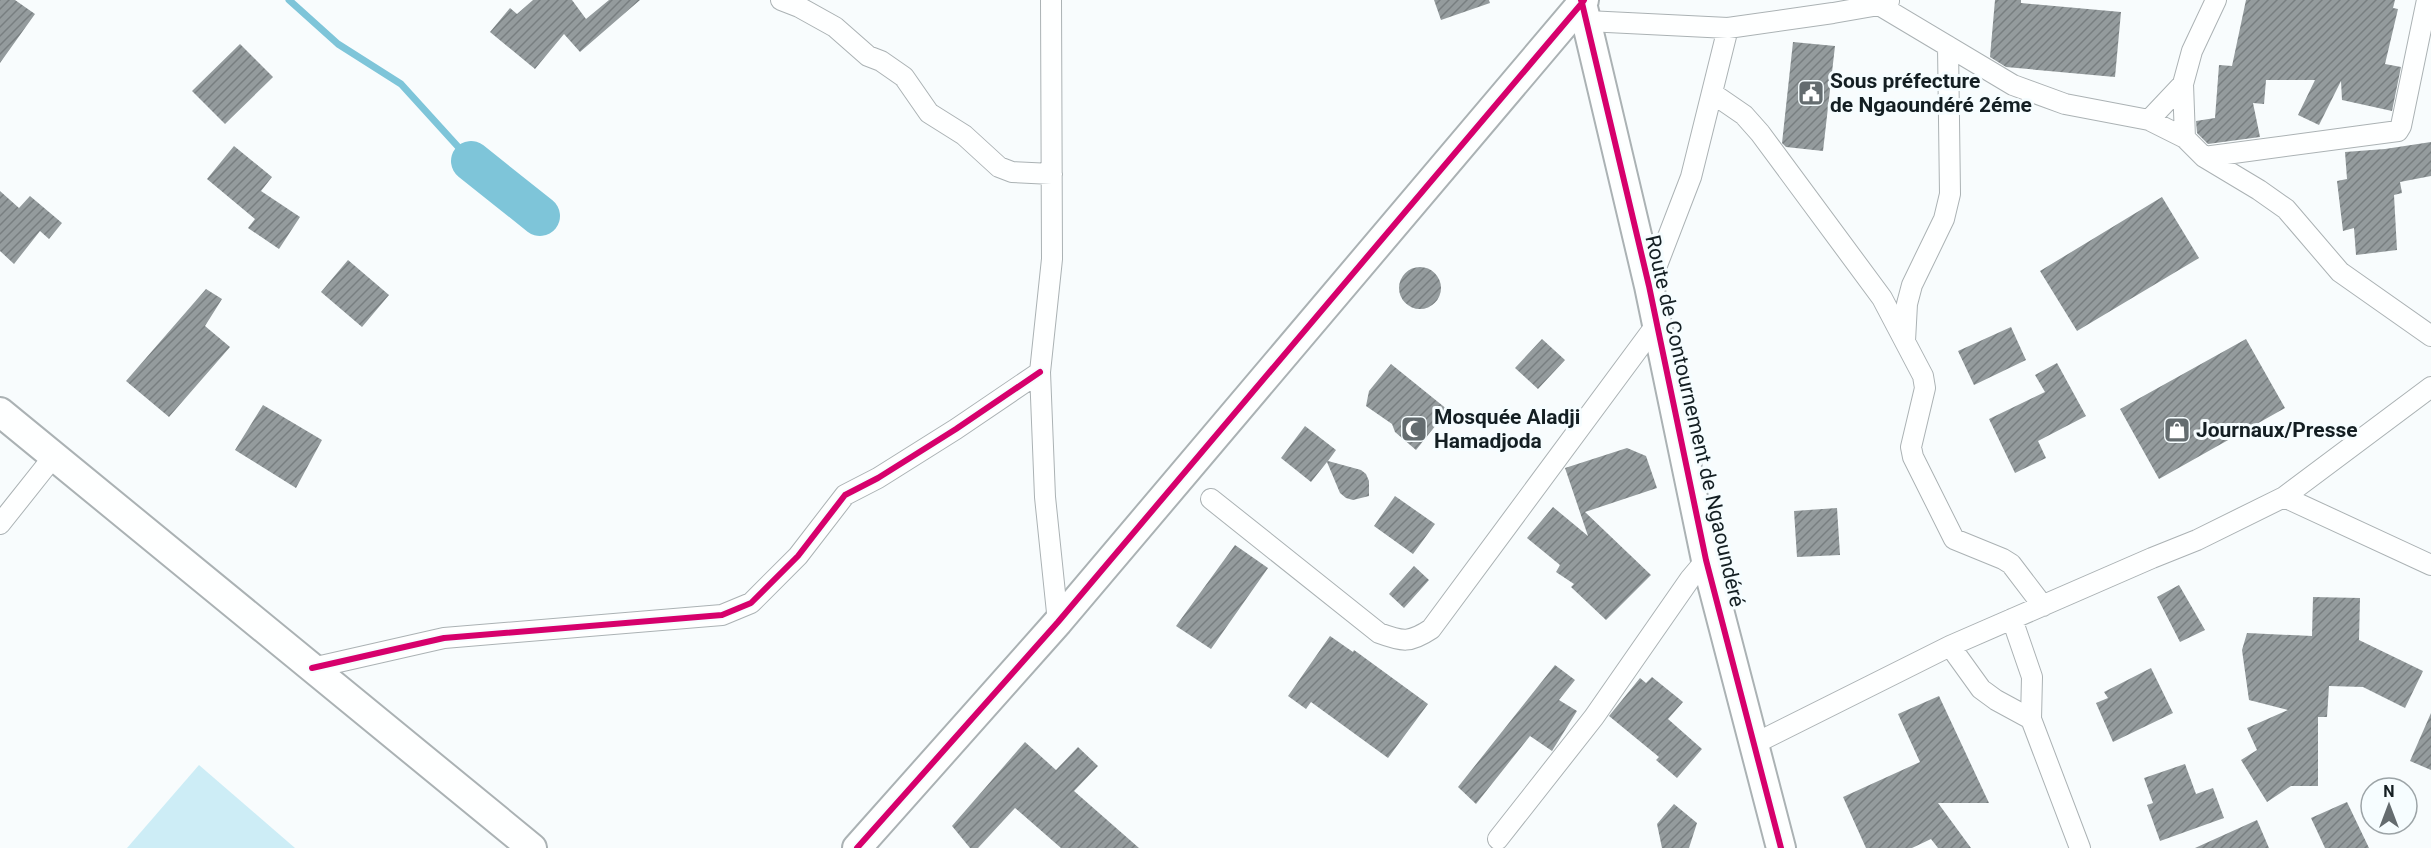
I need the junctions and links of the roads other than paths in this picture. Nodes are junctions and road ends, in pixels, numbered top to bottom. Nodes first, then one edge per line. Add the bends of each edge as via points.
1 (781, 0) edge
2 (1051, 0) edge
3 (2216, 0) edge
4 (2427, 0) edge
5 (1883, 2) edge
6 (1583, 6) edge
7 (1728, 28) junction
8 (1948, 46) junction
9 (2183, 84) junction
10 (1712, 93) junction
11 (2149, 120) junction
12 (2185, 138) junction
13 (2204, 157) junction
14 (1052, 174) junction
15 (1649, 286) junction
16 (1656, 326) junction
17 (2431, 336) edge
18 (1905, 341) junction
19 (1040, 372) junction
20 (2431, 387) edge
21 (0, 412) edge
22 (54, 456) junction
23 (2284, 497) junction
24 (1211, 499) dead end
25 (0, 524) edge
26 (1706, 560) junction
27 (2431, 565) edge
28 (2043, 606) junction
29 (2012, 619) junction
30 (1058, 622) junction
31 (1950, 646) junction
32 (312, 668) junction
33 (2031, 719) junction
34 (1754, 744) junction
35 (1498, 839) dead end
36 (532, 848) edge
37 (857, 848) edge
38 (1781, 848) edge
39 (2080, 848) edge

1 - 14 street via 835,27 868,56 904,77 929,113 964,135 999,167 1012,172
2 - 14 street
3 - 9 street via 2192,51
4 - 13 street via 2398,131
5 - 7 street
5 - 8 street
6 - 7 street
6 - 15 street, Route de Contournement de Ngaoundéré
6 - 30 street
7 - 10 street
8 - 11 street via 2024,88 2065,104
8 - 18 street via 1950,194 1944,219 1912,285
9 - 11 street
9 - 12 street
10 - 15 street via 1691,177
10 - 18 street via 1760,133 1882,298
11 - 12 street
12 - 13 street
13 - 17 street via 2286,209 2340,272
14 - 19 street via 1052,259
15 - 16 street, Route de Contournement de Ngaoundéré
16 - 24 street via 1431,629 1417,638 1400,641 1379,633
16 - 26 street, Route de Contournement de Ngaoundéré
18 - 28 street via 1925,388 1911,447 1913,457 1954,539 2011,564
19 - 30 street via 1045,497
19 - 32 street via 879,478 845,495 798,556 751,603 722,615 444,638
20 - 23 street
21 - 22 street
22 - 25 street
22 - 32 street
23 - 27 street
23 - 28 street via 2197,540
26 - 34 street, Route de Contournement de Ngaoundéré
26 - 35 street via 1594,717
28 - 29 street
29 - 31 street
29 - 33 street via 2032,677
30 - 37 street
31 - 33 street via 1981,689
31 - 34 street
32 - 36 street
33 - 39 street
34 - 38 street, Route de Contournement de Ngaoundéré

